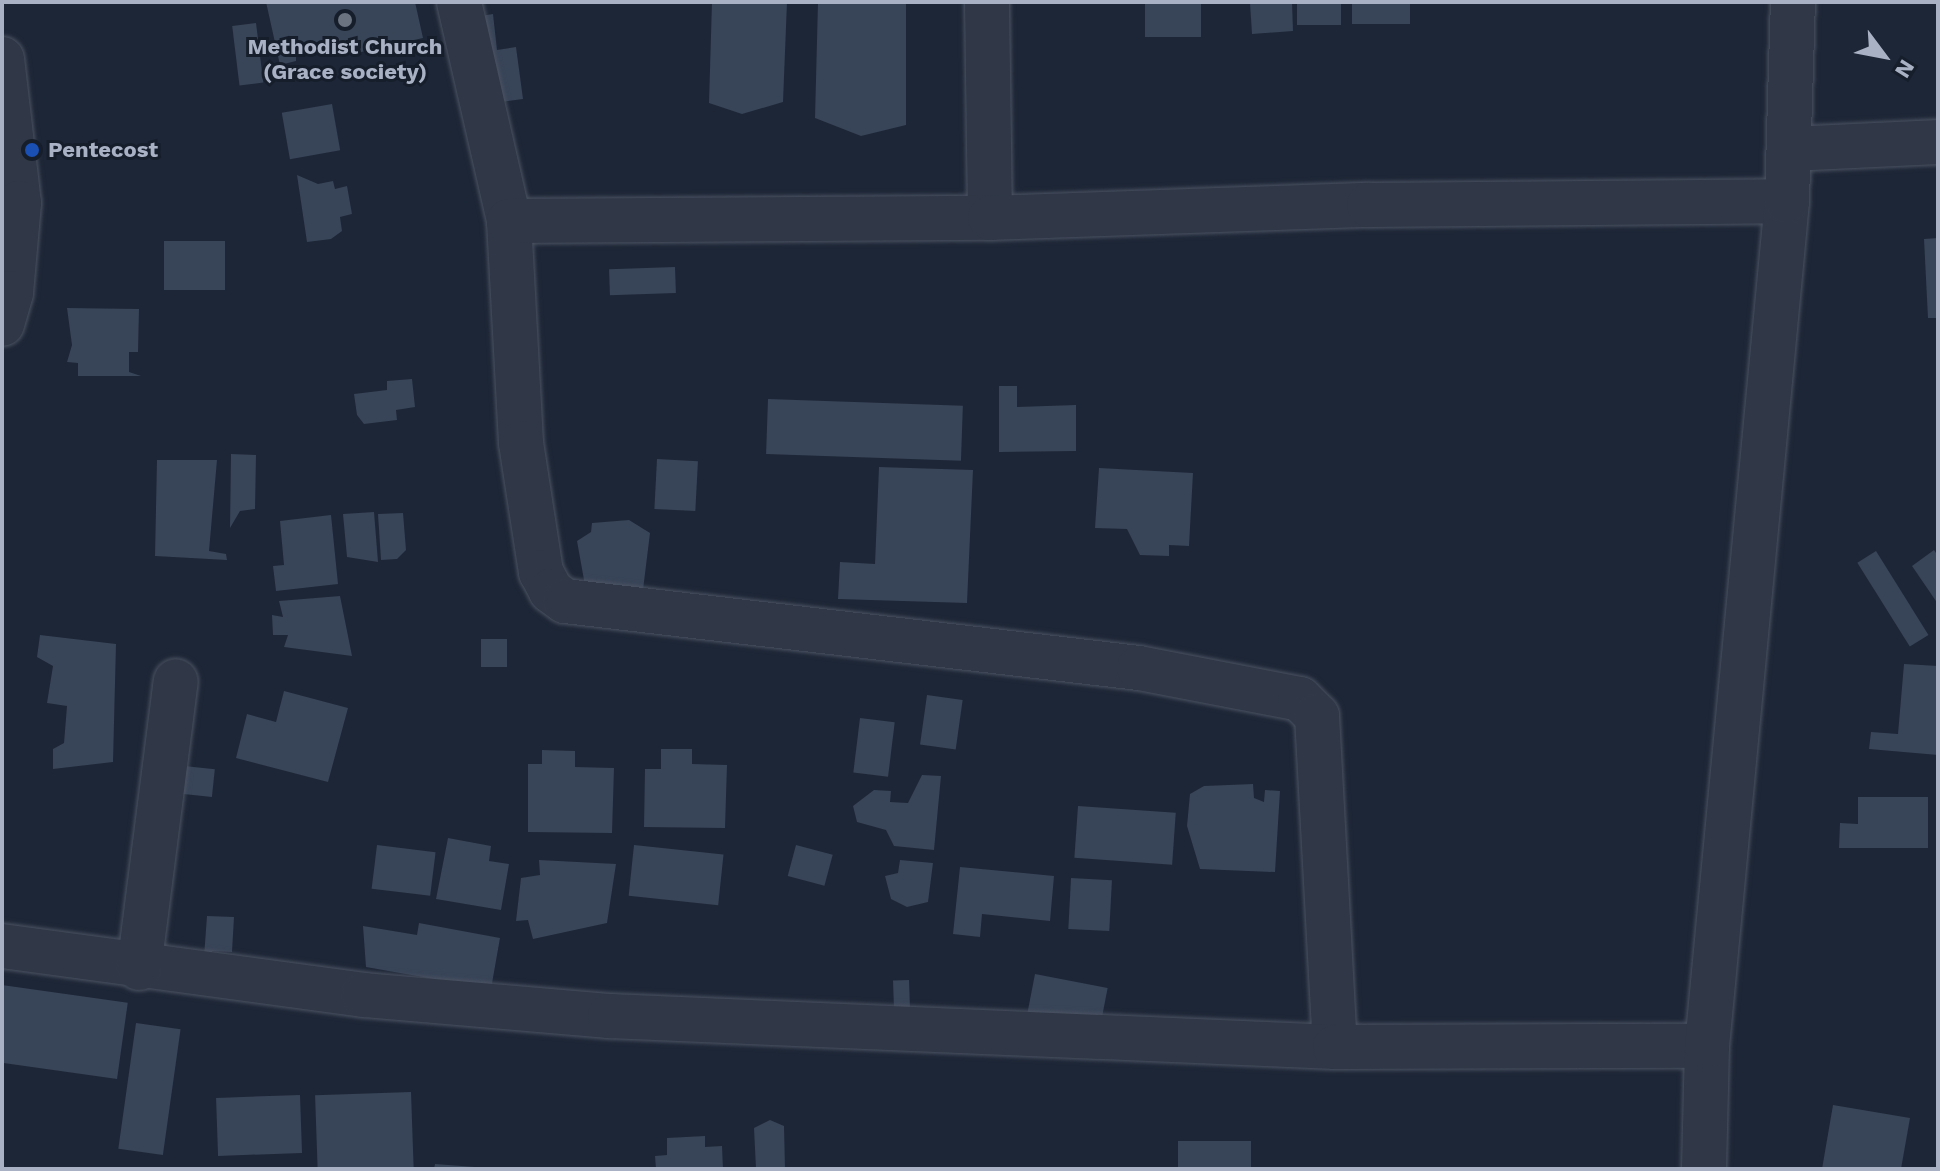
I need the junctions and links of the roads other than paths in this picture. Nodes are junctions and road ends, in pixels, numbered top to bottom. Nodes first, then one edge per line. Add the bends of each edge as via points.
1 (459, 2) edge
2 (987, 2) edge
3 (1793, 2) edge
4 (2, 59) edge
5 (1938, 142) edge
6 (1791, 149) junction
7 (1787, 201) junction
8 (990, 218) junction
9 (509, 221) junction
10 (2, 324) edge
11 (176, 681) dead end
12 (2, 946) edge
13 (139, 968) junction
14 (1707, 1046) junction
15 (1335, 1047) junction
16 (1704, 1169) edge

1 - 9 street
2 - 8 street
3 - 6 street
4 - 10 street via 19,203 11,293
5 - 6 street
6 - 7 street
7 - 8 street via 1369,205
7 - 14 street
8 - 9 street
9 - 15 street via 521,443 541,572 551,591 565,601 1139,668 1300,699 1317,716
11 - 13 street
12 - 13 street
13 - 15 street via 364,995 610,1016
14 - 15 street
14 - 16 street

